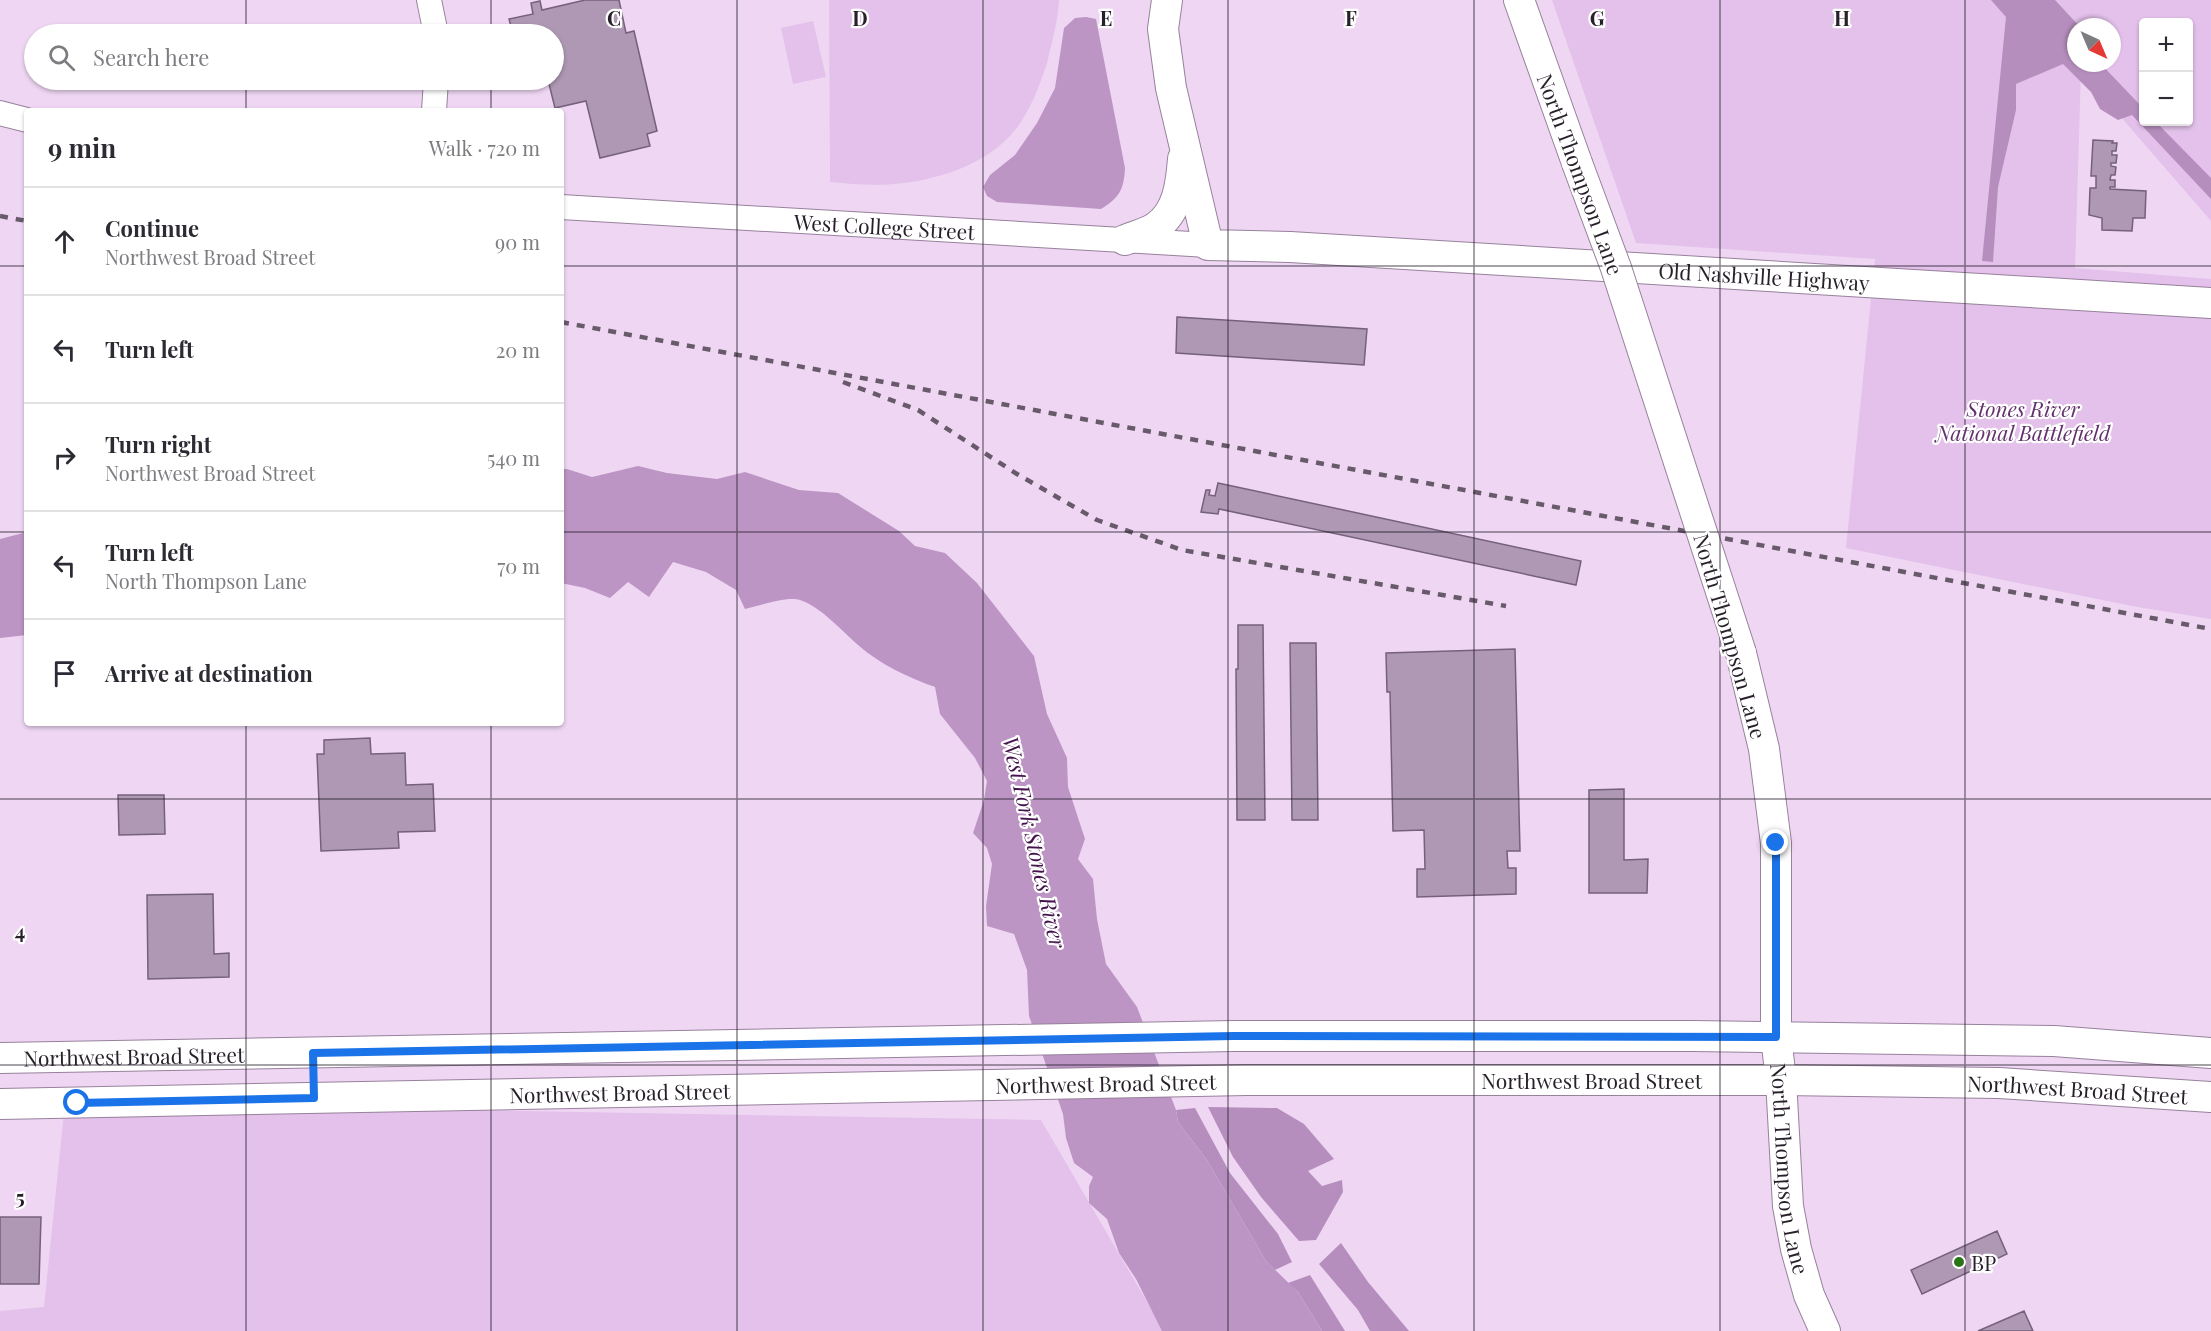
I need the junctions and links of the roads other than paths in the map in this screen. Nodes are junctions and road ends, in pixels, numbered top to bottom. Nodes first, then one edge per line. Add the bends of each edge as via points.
1 (429, 0) edge
2 (1167, 0) edge
3 (1519, 0) edge
4 (434, 24) edge
5 (435, 90) edge
6 (434, 108) edge
7 (0, 113) edge
8 (24, 119) edge
9 (1185, 144) junction
10 (564, 207) edge
11 (1125, 240) junction
12 (1208, 245) junction
13 (2211, 303) edge
14 (1776, 1037) junction
15 (313, 1053) junction
16 (2211, 1053) edge
17 (62, 1057) junction
18 (0, 1058) edge
19 (1781, 1080) junction
20 (2211, 1097) edge
21 (314, 1098) junction
22 (65, 1103) junction
23 (0, 1104) edge
24 (1825, 1331) edge

1 - 4 street
2 - 9 main road via 1163,29 1171,88
3 - 14 main road, North Thompson Lane, bridge via 1616,268 1741,653 1764,749 1776,843
5 - 6 street
7 - 8 street
9 - 11 main road via 1180,190 1168,216 1155,228
9 - 12 main road
10 - 11 street, West College Street
11 - 12 street, West College Street
12 - 13 main road, Old Nashville Highway
14 - 15 main road, Northwest Broad Street via 1234,1036
14 - 16 main road, Northwest Broad Street via 2054,1041
14 - 19 main road, North Thompson Lane
15 - 17 main road, Northwest Broad Street
15 - 21 main road
17 - 18 main road, Northwest Broad Street
17 - 22 main road
19 - 20 main road, Northwest Broad Street via 2012,1083
19 - 21 main road, Northwest Broad Street via 1247,1080
19 - 24 main road, North Thompson Lane via 1788,1206 1809,1295
21 - 22 main road, Northwest Broad Street
22 - 23 main road, Northwest Broad Street

